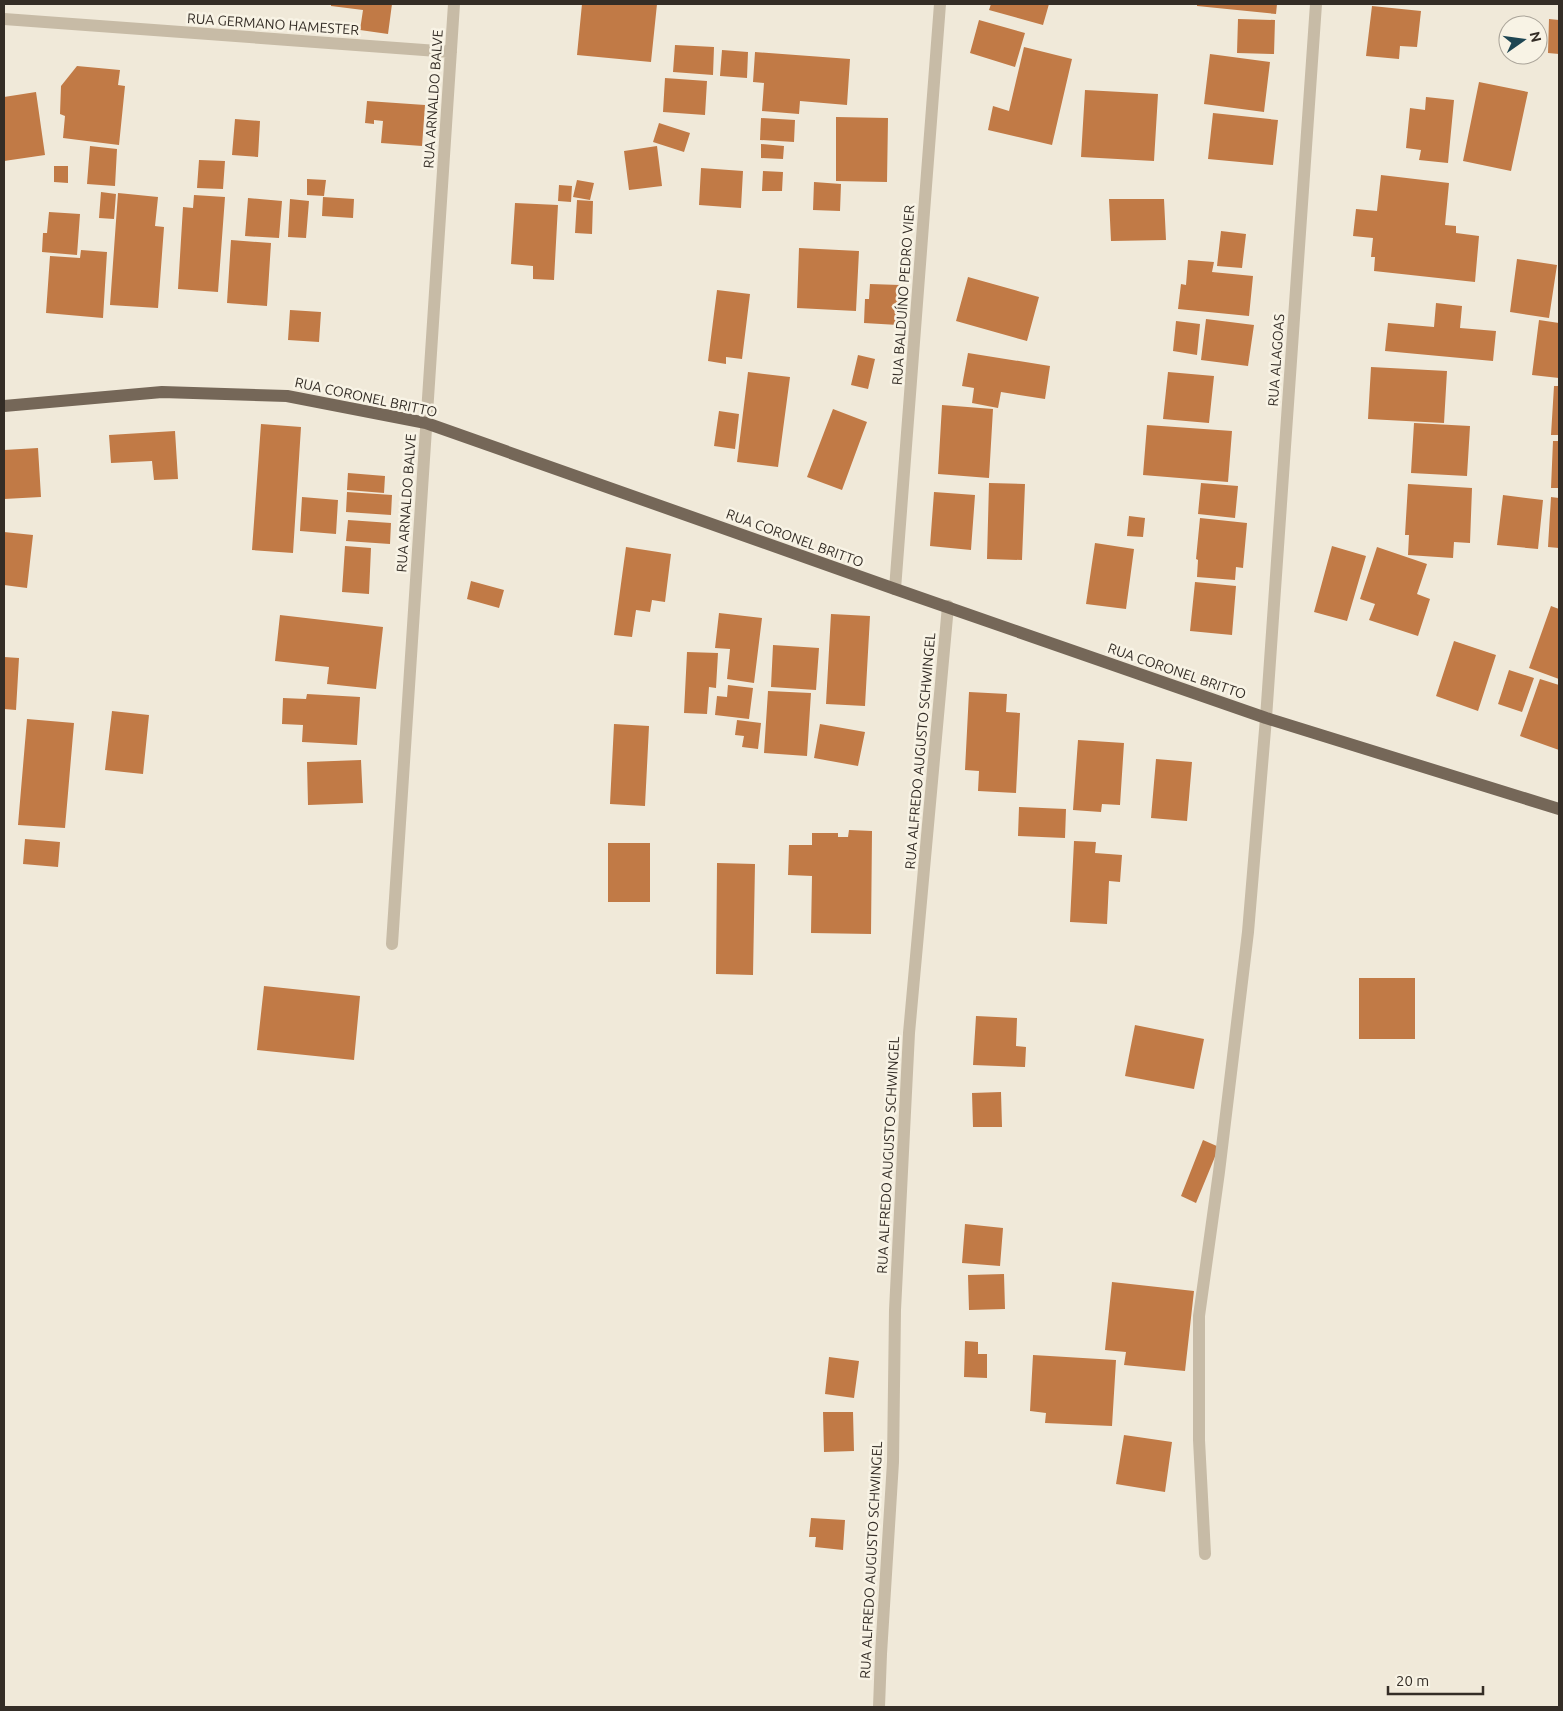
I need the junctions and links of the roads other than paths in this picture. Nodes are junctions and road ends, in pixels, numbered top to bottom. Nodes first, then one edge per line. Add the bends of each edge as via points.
1 (454, 4) edge
2 (940, 4) edge
3 (1316, 4) edge
4 (4, 19) edge
5 (451, 52) junction
6 (4, 406) edge
7 (426, 423) junction
8 (895, 589) junction
9 (948, 606) junction
10 (1266, 718) junction
11 (1559, 809) edge
12 (392, 944) dead end
13 (1205, 1554) dead end
14 (879, 1707) edge

1 - 5 street, RUA ARNALDO BALVE
2 - 8 street, RUA BALDUÍNO PEDRO VIER
3 - 10 street, RUA ALAGOAS
4 - 5 street, RUA GERMANO HAMESTER
5 - 7 street, RUA ARNALDO BALVE
6 - 7 main road, RUA CORONEL BRITTO via 162,392 288,396
7 - 8 main road, RUA CORONEL BRITTO
7 - 12 street, RUA ARNALDO BALVE
8 - 9 main road, RUA CORONEL BRITTO
9 - 10 main road, RUA CORONEL BRITTO
9 - 14 street, RUA ALFREDO AUGUSTO SCHWINGEL via 909,1034 895,1300 893,1462
10 - 11 main road, RUA CORONEL BRITTO
10 - 13 street, RUA ALAGOAS via 1248,932 1199,1316 1199,1440

